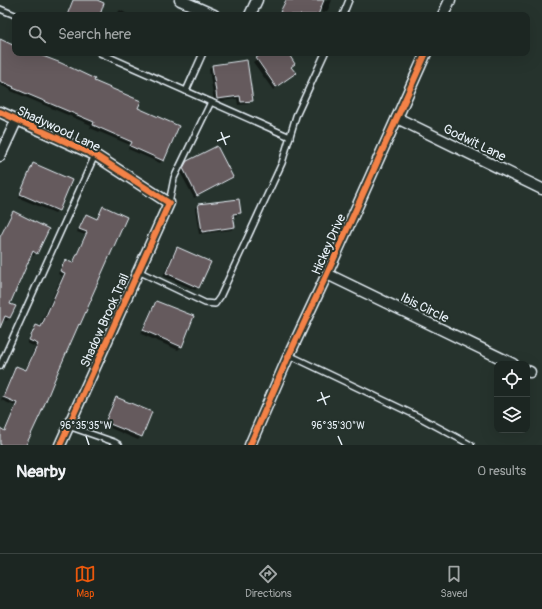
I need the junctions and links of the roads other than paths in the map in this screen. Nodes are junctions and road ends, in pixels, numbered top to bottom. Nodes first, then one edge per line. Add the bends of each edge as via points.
1 (180, 0) edge
2 (257, 0) edge
3 (349, 0) edge
4 (450, 0) edge
5 (0, 9) edge
6 (207, 12) edge
7 (251, 12) edge
8 (344, 12) edge
9 (444, 12) edge
10 (12, 14) edge
11 (107, 56) edge
12 (202, 56) edge
13 (324, 56) edge
14 (425, 56) edge
15 (186, 91) junction
16 (210, 102) junction
17 (0, 112) edge
18 (397, 118) junction
19 (17, 119) junction
20 (290, 137) junction
21 (94, 155) junction
22 (0, 156) edge
23 (542, 189) edge
24 (169, 203) junction
25 (138, 271) junction
26 (326, 274) junction
27 (289, 355) junction
28 (507, 361) edge
29 (0, 366) edge
30 (68, 426) junction
31 (251, 444) edge
32 (60, 445) edge
33 (119, 445) edge
34 (471, 445) edge

1 - 6 street
2 - 7 street
3 - 8 lane
4 - 9 street
5 - 10 lane
11 - 15 lane
12 - 15 lane
13 - 20 lane via 296,116
14 - 18 street, Hickey Drive
15 - 16 lane
16 - 20 lane
16 - 24 lane via 174,178
17 - 19 street, Shadywood Lane
18 - 23 street, Godwit Lane
18 - 26 street, Hickey Drive
19 - 21 street, Shadywood Lane
19 - 22 street
20 - 25 lane via 282,163 215,304 205,303
21 - 24 street, Shadywood Lane
21 - 29 lane
24 - 25 street, Shadow Brook Trail
25 - 30 street, Shadow Brook Trail
26 - 27 street, Hickey Drive
26 - 28 street, Ibis Circle
27 - 31 street, Hickey Drive
27 - 34 lane via 419,417
30 - 32 street, Shadow Brook Trail
30 - 33 lane

